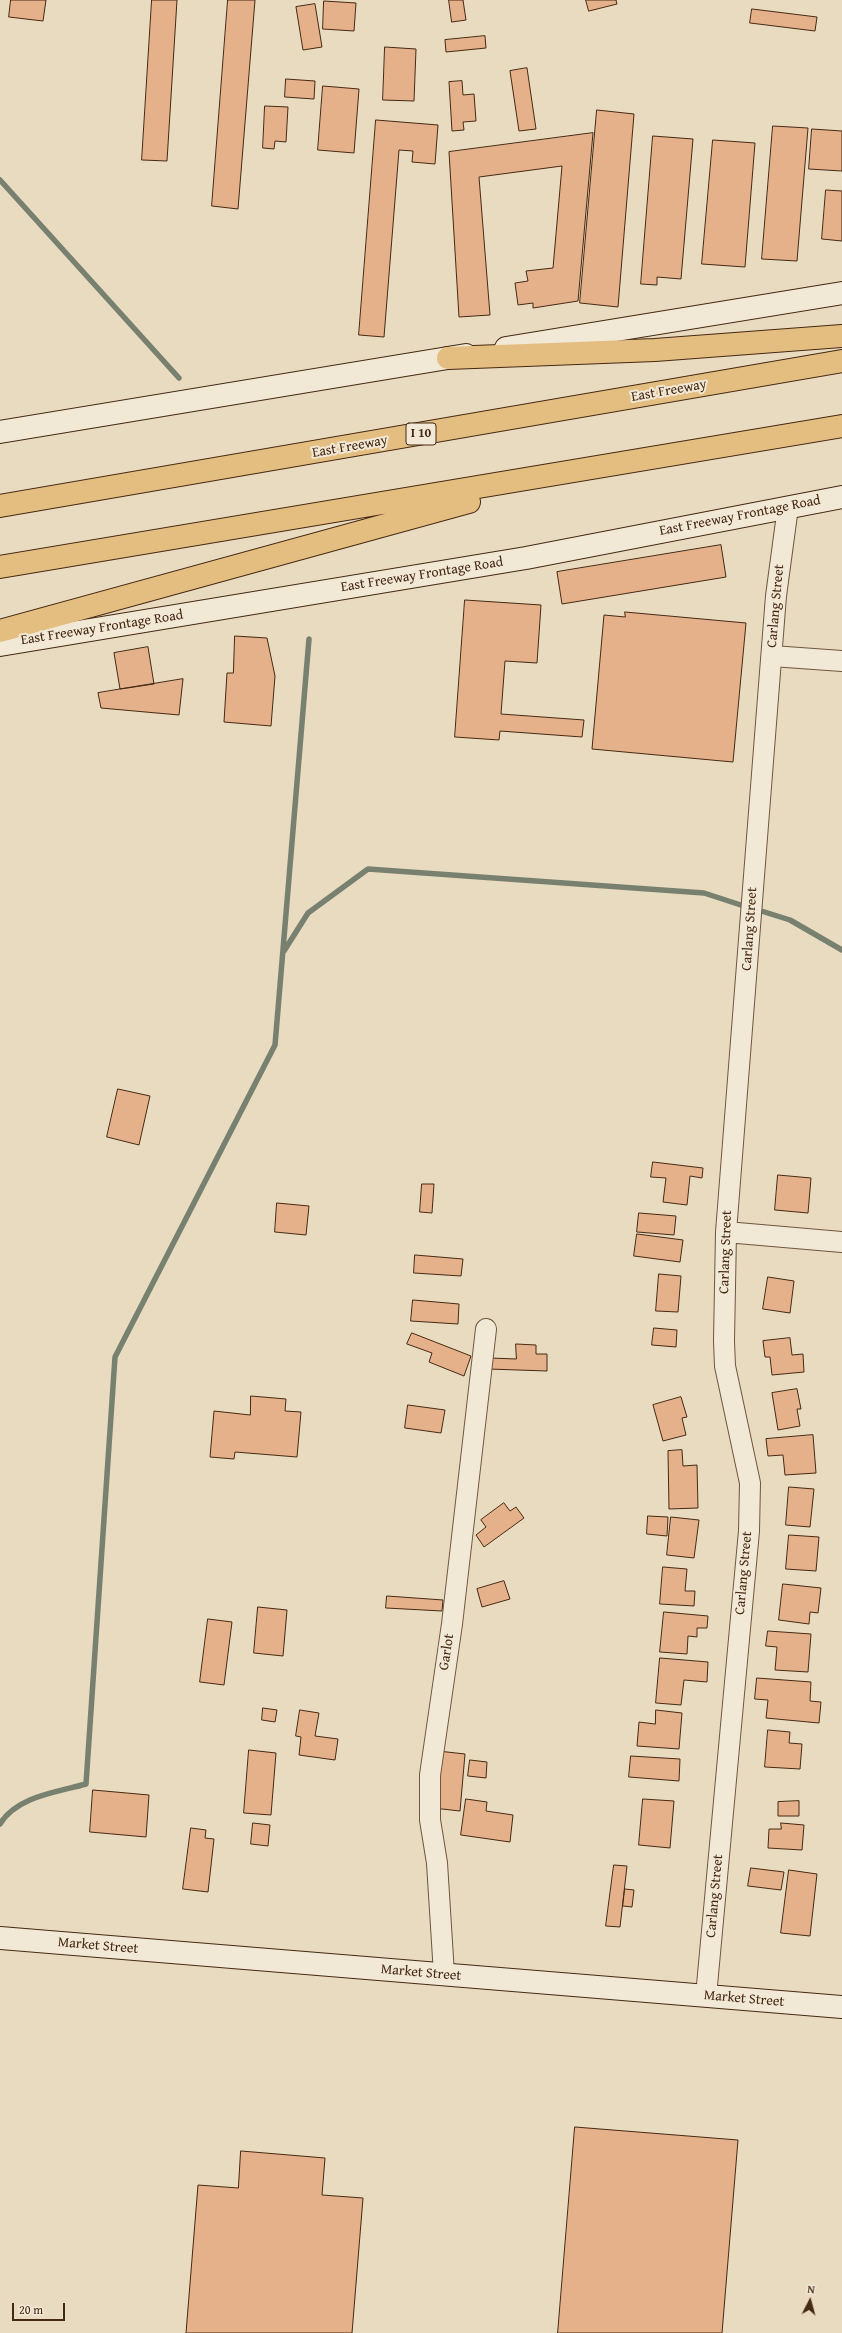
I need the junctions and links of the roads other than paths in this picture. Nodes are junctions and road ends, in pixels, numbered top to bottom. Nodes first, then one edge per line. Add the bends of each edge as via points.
1 (842, 293) edge
2 (842, 336) edge
3 (448, 358) junction
4 (842, 361) edge
5 (842, 426) edge
6 (0, 432) edge
7 (592, 469) junction
8 (842, 498) edge
9 (0, 506) edge
10 (788, 506) junction
11 (0, 567) edge
12 (0, 631) edge
13 (0, 645) edge
14 (772, 656) junction
15 (842, 662) edge
16 (726, 1232) junction
17 (842, 1242) edge
18 (486, 1329) dead end
19 (0, 1938) edge
20 (444, 1974) junction
21 (706, 1996) junction
22 (842, 2007) edge

1 - 3 main road
2 - 3 highway via 655,350
3 - 6 main road
4 - 9 highway, East Freeway / I 10
5 - 7 highway
7 - 11 highway
7 - 12 highway
8 - 10 main road, East Freeway Frontage Road
10 - 13 main road, East Freeway Frontage Road via 526,558
10 - 14 street, Carlang Street via 776,596
14 - 15 street
14 - 16 street, Carlang Street
16 - 17 street
16 - 21 street, Carlang Street via 726,1366 750,1491
18 - 20 street, Garlot via 452,1624 430,1775 430,1820 437,1863
19 - 20 main road, Market Street
20 - 21 main road, Market Street
21 - 22 main road, Market Street

